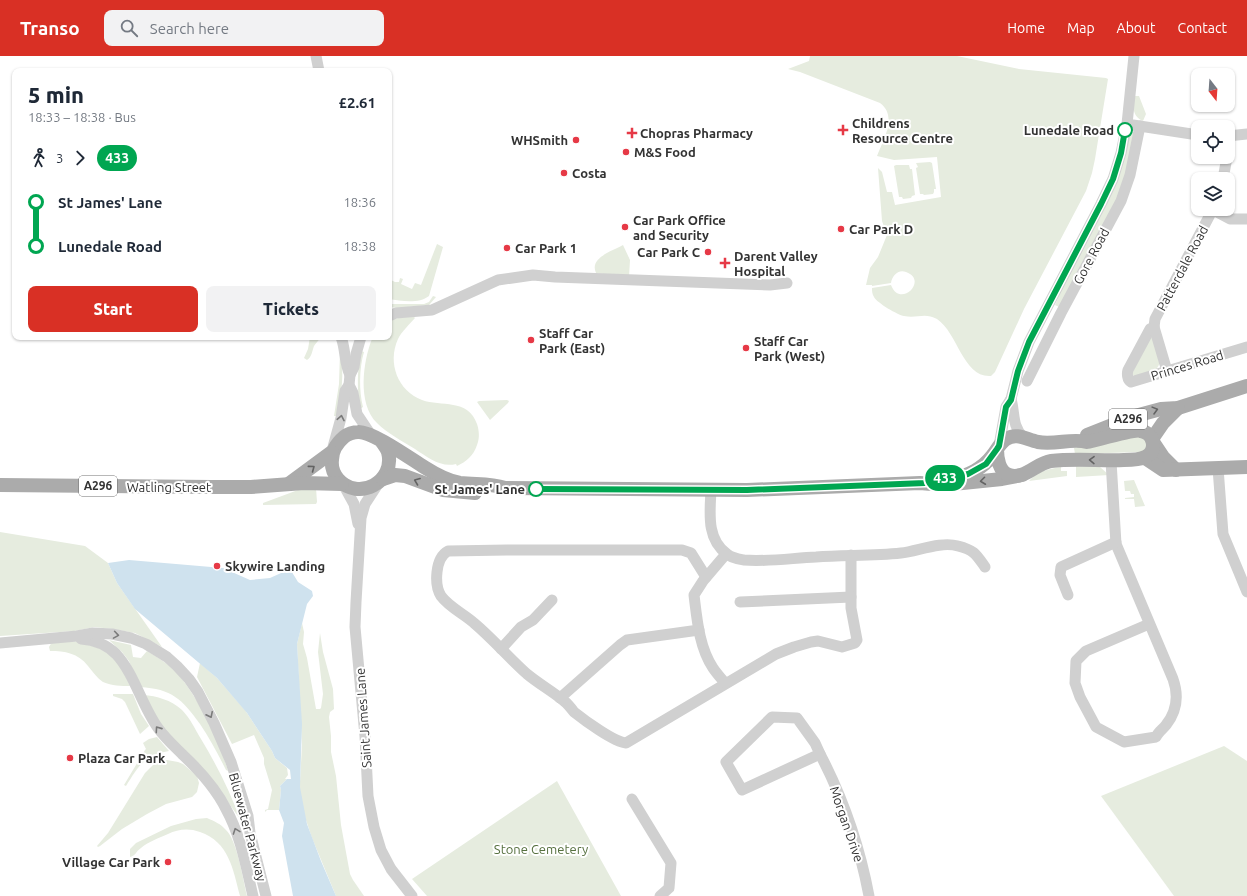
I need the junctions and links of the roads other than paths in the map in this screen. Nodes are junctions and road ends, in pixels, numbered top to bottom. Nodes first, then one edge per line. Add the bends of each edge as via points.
1 (316, 56) edge
2 (1134, 56) edge
3 (318, 68) edge
4 (1127, 124) junction
5 (1140, 126) junction
6 (1191, 134) edge
7 (1247, 134) edge
8 (1235, 135) edge
9 (1210, 216) edge
10 (1224, 216) edge
11 (1247, 219) edge
12 (786, 283) dead end
13 (1048, 306) junction
14 (1061, 313) junction
15 (392, 314) edge
16 (1154, 327) junction
17 (342, 340) edge
18 (360, 340) edge
19 (1247, 347) edge
20 (1167, 371) junction
21 (350, 380) junction
22 (1129, 380) joint
23 (1027, 381) dead end
24 (1247, 386) edge
25 (1011, 400) junction
26 (1178, 408) junction
27 (1023, 437) junction
28 (377, 439) junction
29 (1080, 440) junction
30 (1153, 440) junction
31 (998, 447) junction
32 (332, 452) junction
33 (1145, 458) junction
34 (1111, 461) junction
35 (1247, 467) edge
36 (1218, 468) junction
37 (1176, 470) junction
38 (1022, 475) junction
39 (380, 481) junction
40 (290, 483) junction
41 (925, 483) junction
42 (343, 484) junction
43 (0, 485) edge
44 (505, 488) junction
45 (711, 490) junction
46 (359, 528) junction
47 (1116, 542) junction
48 (726, 554) junction
49 (852, 555) junction
50 (985, 567) dead end
51 (706, 577) junction
52 (1247, 592) edge
53 (1068, 595) dead end
54 (850, 597) junction
55 (552, 600) dead end
56 (740, 602) dead end
57 (1149, 624) junction
58 (699, 630) junction
59 (77, 636) junction
60 (0, 643) edge
61 (501, 649) junction
62 (725, 683) junction
63 (560, 698) junction
64 (820, 754) junction
65 (632, 799) dead end
66 (253, 896) edge
67 (266, 896) edge
68 (412, 896) edge
69 (660, 896) edge
70 (869, 896) edge

1 - 3 street
2 - 4 street, Gore Road
4 - 5 street
4 - 13 street, Gore Road via 1113,179
5 - 6 street
5 - 14 street, Gore Road via 1130,174 1121,201
7 - 8 street
9 - 16 street, Patterdale Road via 1155,319
10 - 11 street via 1230,219
12 - 15 street via 770,285 533,275 498,280 432,310
13 - 14 street
13 - 25 street, Gore Road via 1026,349
14 - 23 street, Gore Road
16 - 20 street, Patterdale Road
16 - 22 street, Patterdale Road via 1150,329 1128,370
17 - 21 street
18 - 21 street
19 - 20 street, Princes Road
20 - 22 street, Princes Road via 1131,382
21 - 28 street via 357,414
32 -> 21 street via 345,391
24 - 26 main road, A296
25 - 27 street, Gore Road via 1014,423
25 - 31 street, Gore Road via 1006,407
29 -> 26 main road, A296 via 1086,435 1135,416 1161,408
26 - 30 main road, A296 via 1163,423
27 - 29 main road via 1043,442
27 - 31 main road via 1009,438
28 - 32 main road via 359,432 349,434 344,436
28 - 39 main road via 387,451 389,460 387,471
28 - 44 main road via 450,481 494,484
29 - 30 main road via 1087,442 1138,430 1147,432
30 - 33 main road via 1152,452
30 - 37 main road via 1162,457
31 - 38 main road via 998,462 1004,472 1011,476
31 - 41 main road via 986,464 968,474
40 -> 32 main road
32 - 42 main road via 331,466
33 - 34 main road
33 - 37 main road via 1163,470
34 -> 38 main road via 1049,461
34 - 47 street
35 - 36 main road
36 - 37 main road
36 - 52 street via 1223,536
38 -> 41 main road via 943,486
39 - 42 main road via 360,490
44 -> 39 main road via 494,492 465,493 443,490 405,476 395,475
39 - 46 street, Saint James Lane via 365,504
40 - 42 main road, Watling Street / A296
40 - 43 main road, Watling Street / A296 via 251,487
41 - 45 main road
42 - 46 street, Saint James Lane via 354,504
44 - 45 main road
45 - 48 street via 711,529 716,542
46 - 68 street, Saint James Lane via 355,627 370,806 375,832 384,856
47 - 53 street via 1064,565 1060,575
47 - 57 street
48 - 49 street via 744,560
48 - 51 street
49 - 50 street via 902,553 957,545 975,552
49 - 54 street
51 - 58 street via 694,593
51 - 61 street via 691,553 682,550 452,550 445,553 436,579 441,595
54 - 56 street
54 - 62 street via 857,640 855,643 842,647 818,641 794,647 776,654
55 - 61 street
57 - 57 street via 1175,686 1176,706 1170,719 1156,737 1124,742 1096,727 1075,683 1076,662 1086,651
58 - 62 street via 710,663
58 - 63 street via 627,640
59 - 60 street, Bluewater Parkway
66 -> 59 street, Bluewater Parkway via 238,835 220,798 158,728 117,655 100,643
59 -> 67 street, Bluewater Parkway via 93,633 112,634 140,641 167,657 192,682 231,762 248,816
61 - 63 street via 541,685
62 - 63 street via 626,742 619,742 610,736 575,712
64 - 64 street, Morgan Drive via 797,718 772,717 726,762 742,790
64 - 70 street, Morgan Drive via 848,822
65 - 69 street via 671,863 669,888

